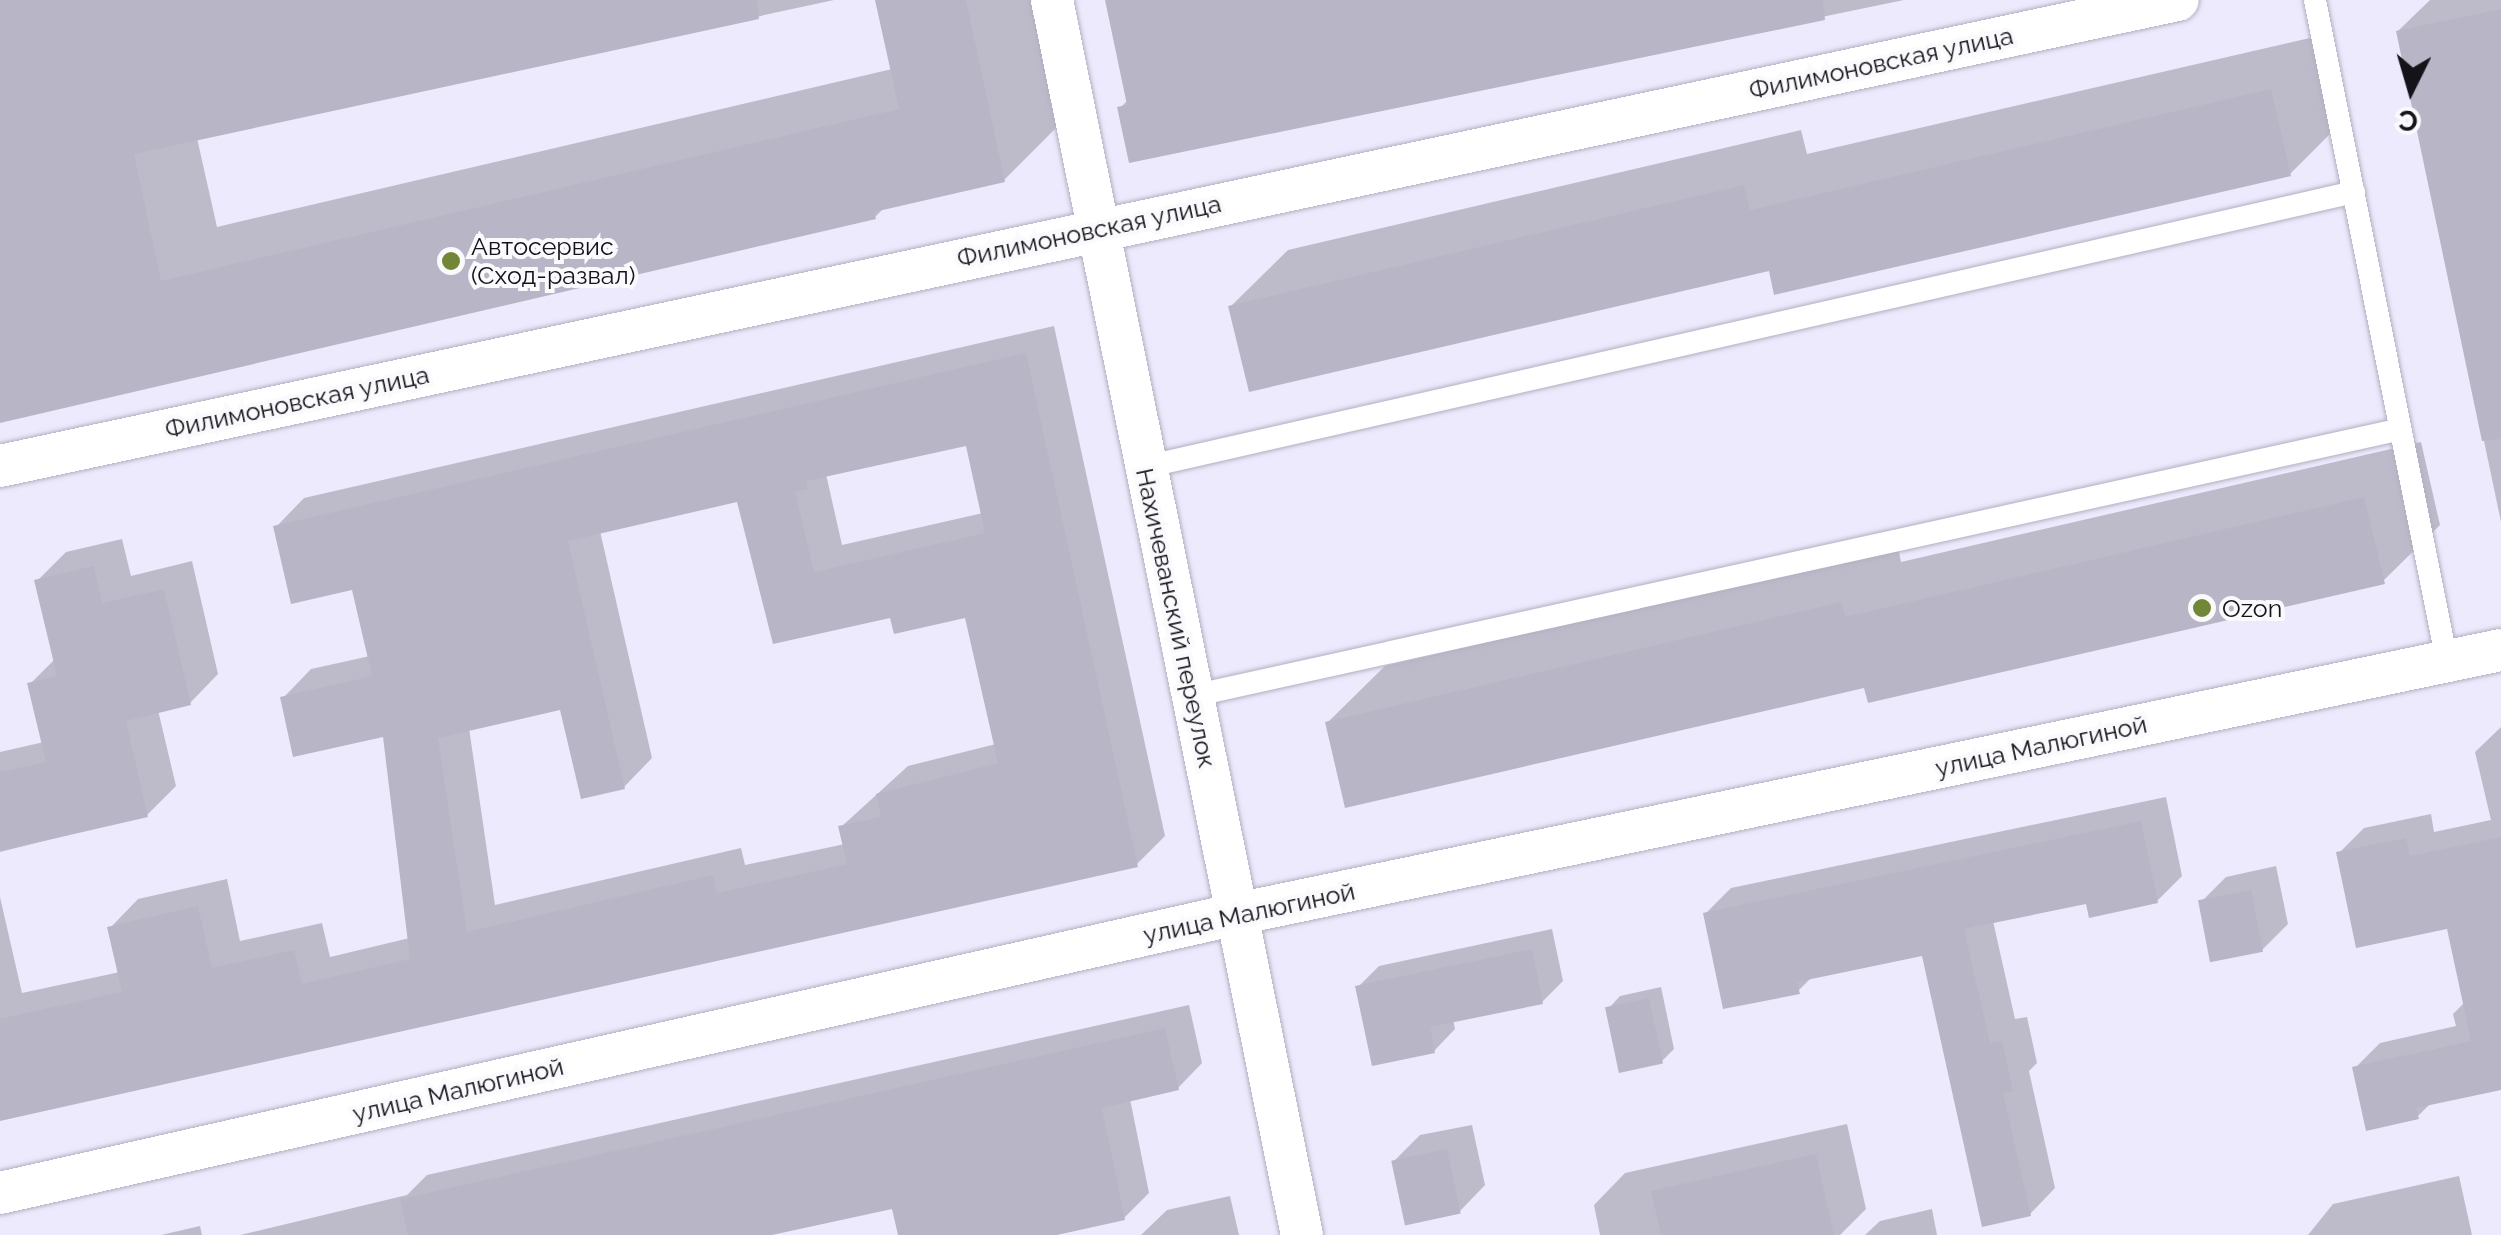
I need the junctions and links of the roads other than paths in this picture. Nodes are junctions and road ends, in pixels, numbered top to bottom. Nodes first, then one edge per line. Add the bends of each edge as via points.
1 (1052, 0) edge
2 (2178, 0) edge
3 (2315, 0) edge
4 (2354, 192) junction
5 (1096, 229) junction
6 (2397, 430) junction
7 (0, 466) edge
8 (1145, 467) junction
9 (2501, 650) edge
10 (2447, 662) junction
11 (1192, 696) junction
12 (1237, 914) junction
13 (0, 1193) edge
14 (1302, 1235) edge

1 - 5 street, Нахичеванский переулок
2 - 5 street, Филимоновская улица
3 - 4 lane
4 - 6 lane
4 - 8 lane
5 - 7 street, Филимоновская улица
5 - 8 street, Нахичеванский переулок
6 - 10 lane
6 - 11 lane
8 - 11 street, Нахичеванский переулок
9 - 10 street, улица Малюгиной
10 - 12 street, улица Малюгиной
11 - 12 street, Нахичеванский переулок
12 - 13 street, улица Малюгиной
12 - 14 street, Нахичеванский переулок

